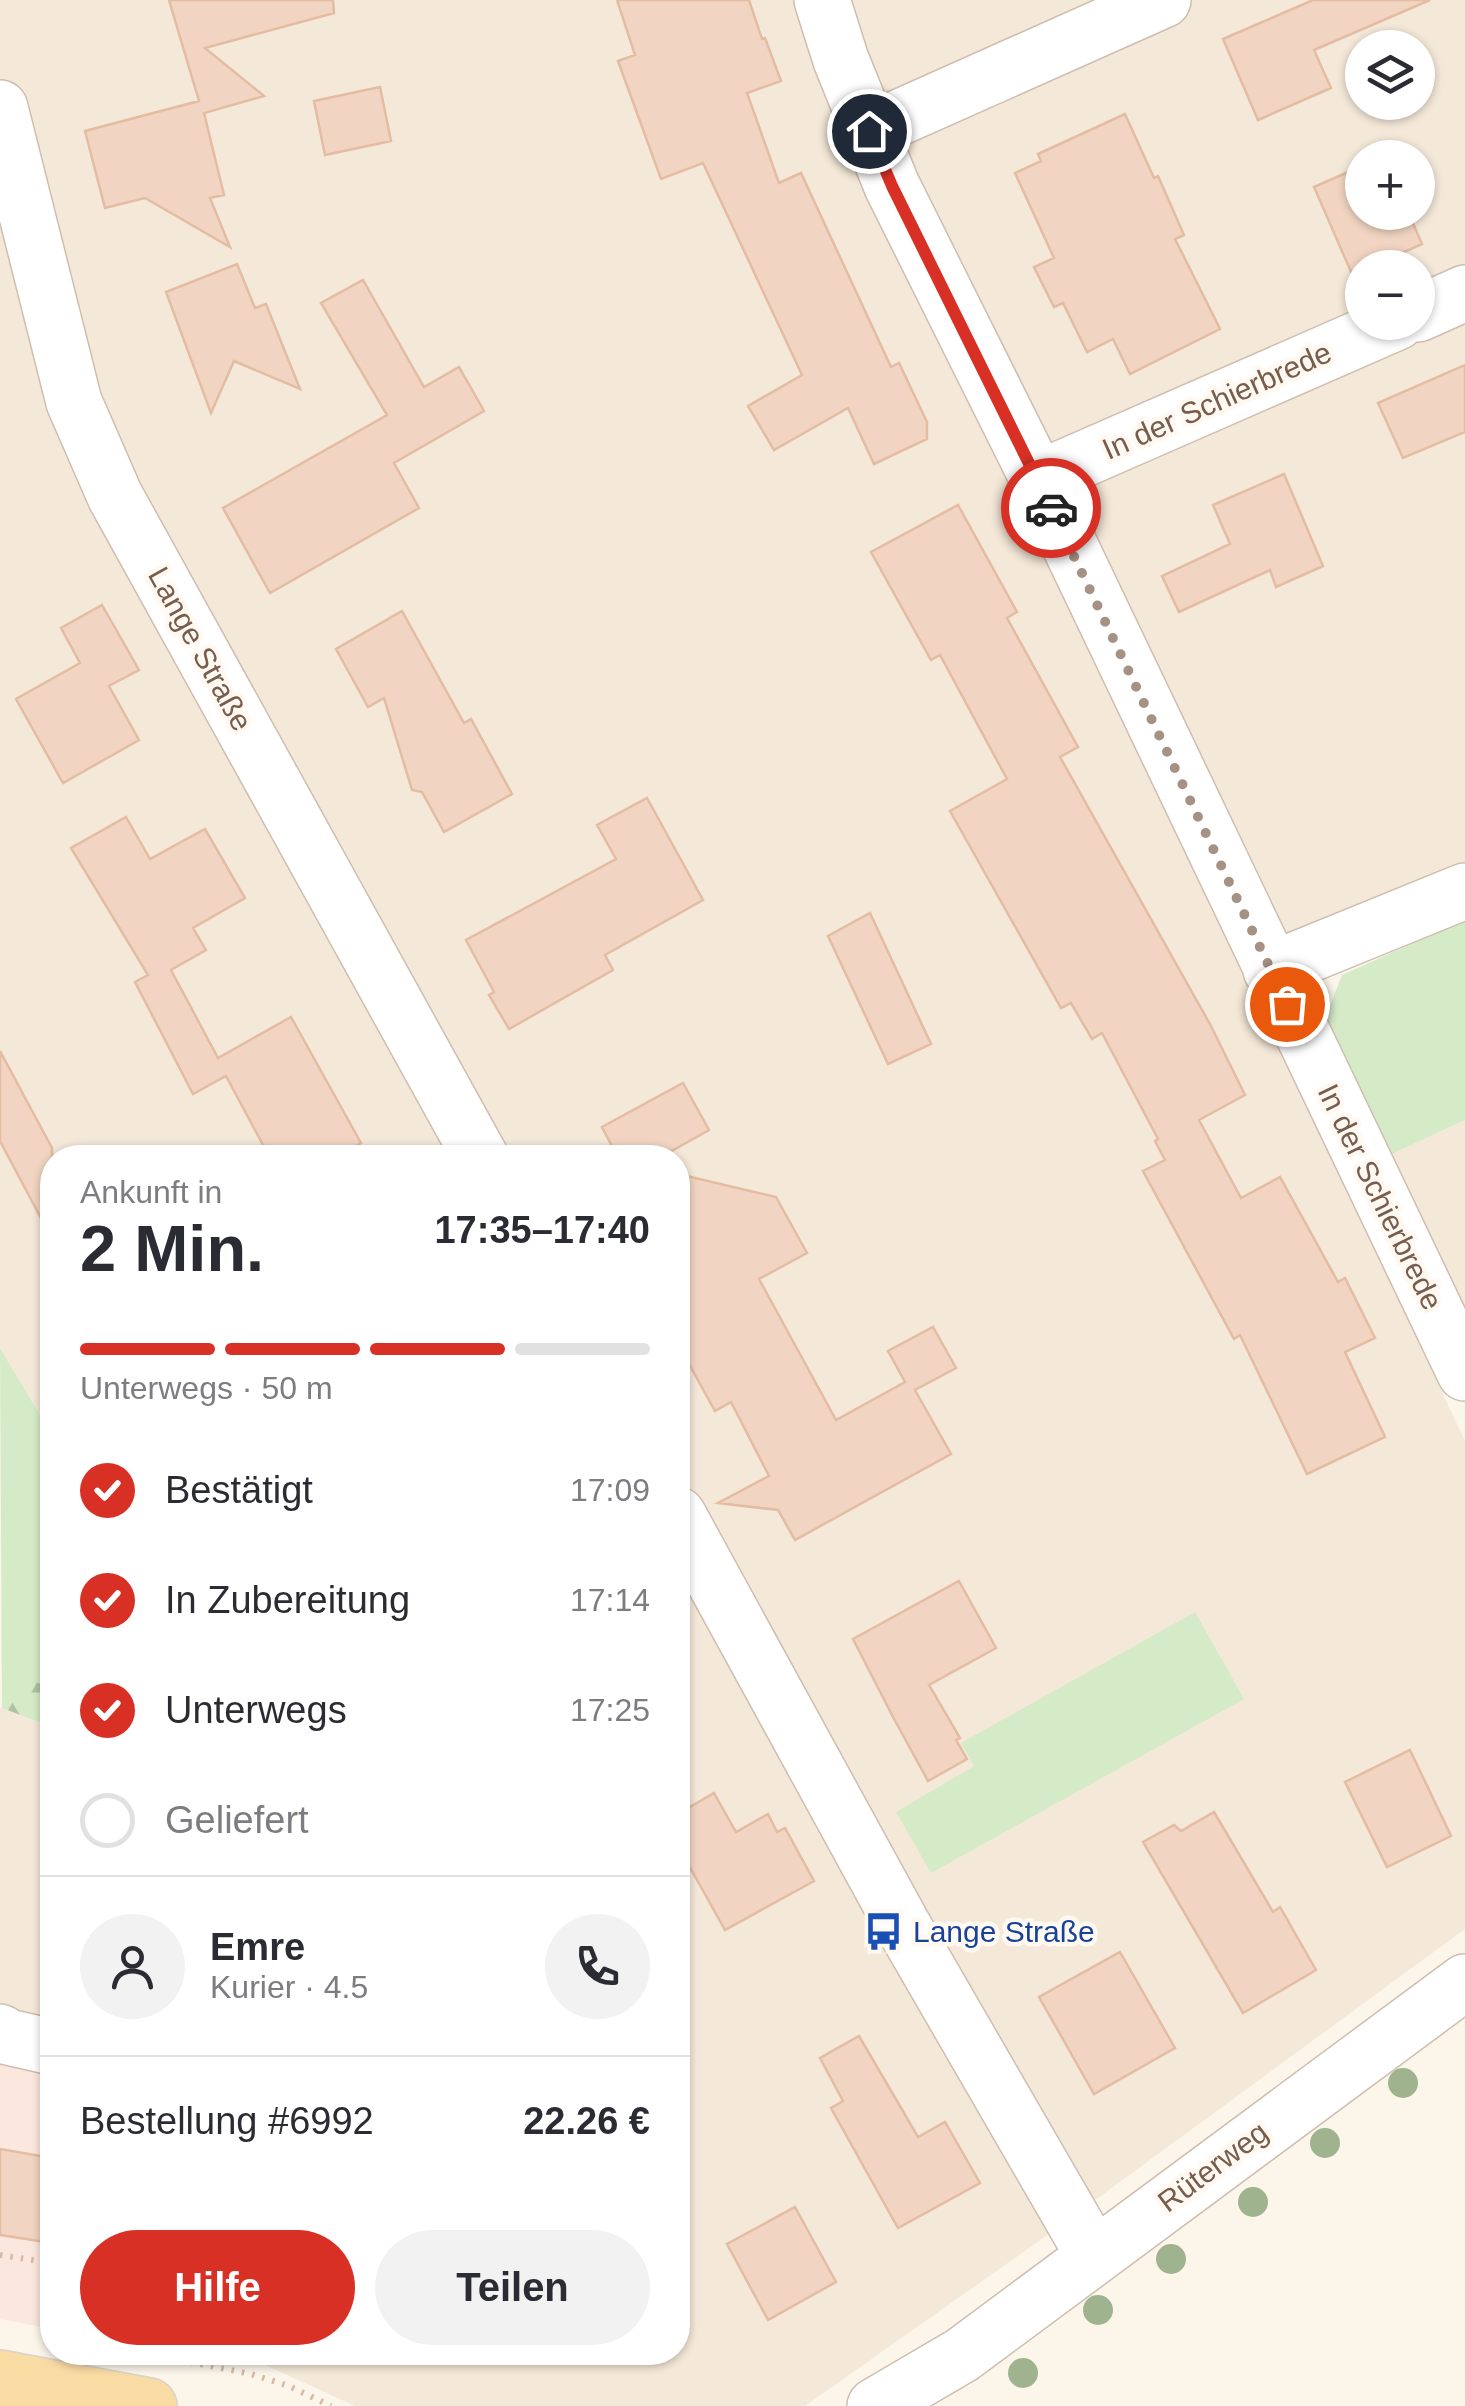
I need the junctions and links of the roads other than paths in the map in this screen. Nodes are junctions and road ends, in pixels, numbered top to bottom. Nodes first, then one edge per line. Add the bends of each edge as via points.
1 (822, 0) edge
2 (1164, 0) edge
3 (0, 108) edge
4 (869, 131) junction
5 (1465, 293) edge
6 (1435, 306) edge
7 (1356, 340) edge
8 (1038, 479) junction
9 (1465, 892) edge
10 (1271, 970) junction
11 (474, 1145) edge
12 (1465, 1373) edge
13 (690, 1537) edge
14 (1465, 1982) edge
15 (0, 2032) edge
16 (40, 2044) edge
17 (1094, 2256) junction
18 (962, 2355) junction
19 (0, 2378) edge
20 (148, 2406) edge
21 (876, 2406) edge
22 (922, 2406) edge

1 - 4 street, In der Schierbrede
2 - 4 street
3 - 11 street, Lange Straße via 74,402 115,496
4 - 8 street, In der Schierbrede
5 - 6 street
7 - 8 street, In der Schierbrede
8 - 10 street, In der Schierbrede
9 - 10 street
10 - 12 street, In der Schierbrede
13 - 17 street
14 - 17 street, Rüterweg
15 - 16 street
17 - 18 street, Rüterweg
18 - 21 street, Rüterweg
18 - 22 street, Rüterweg
19 - 20 main road

